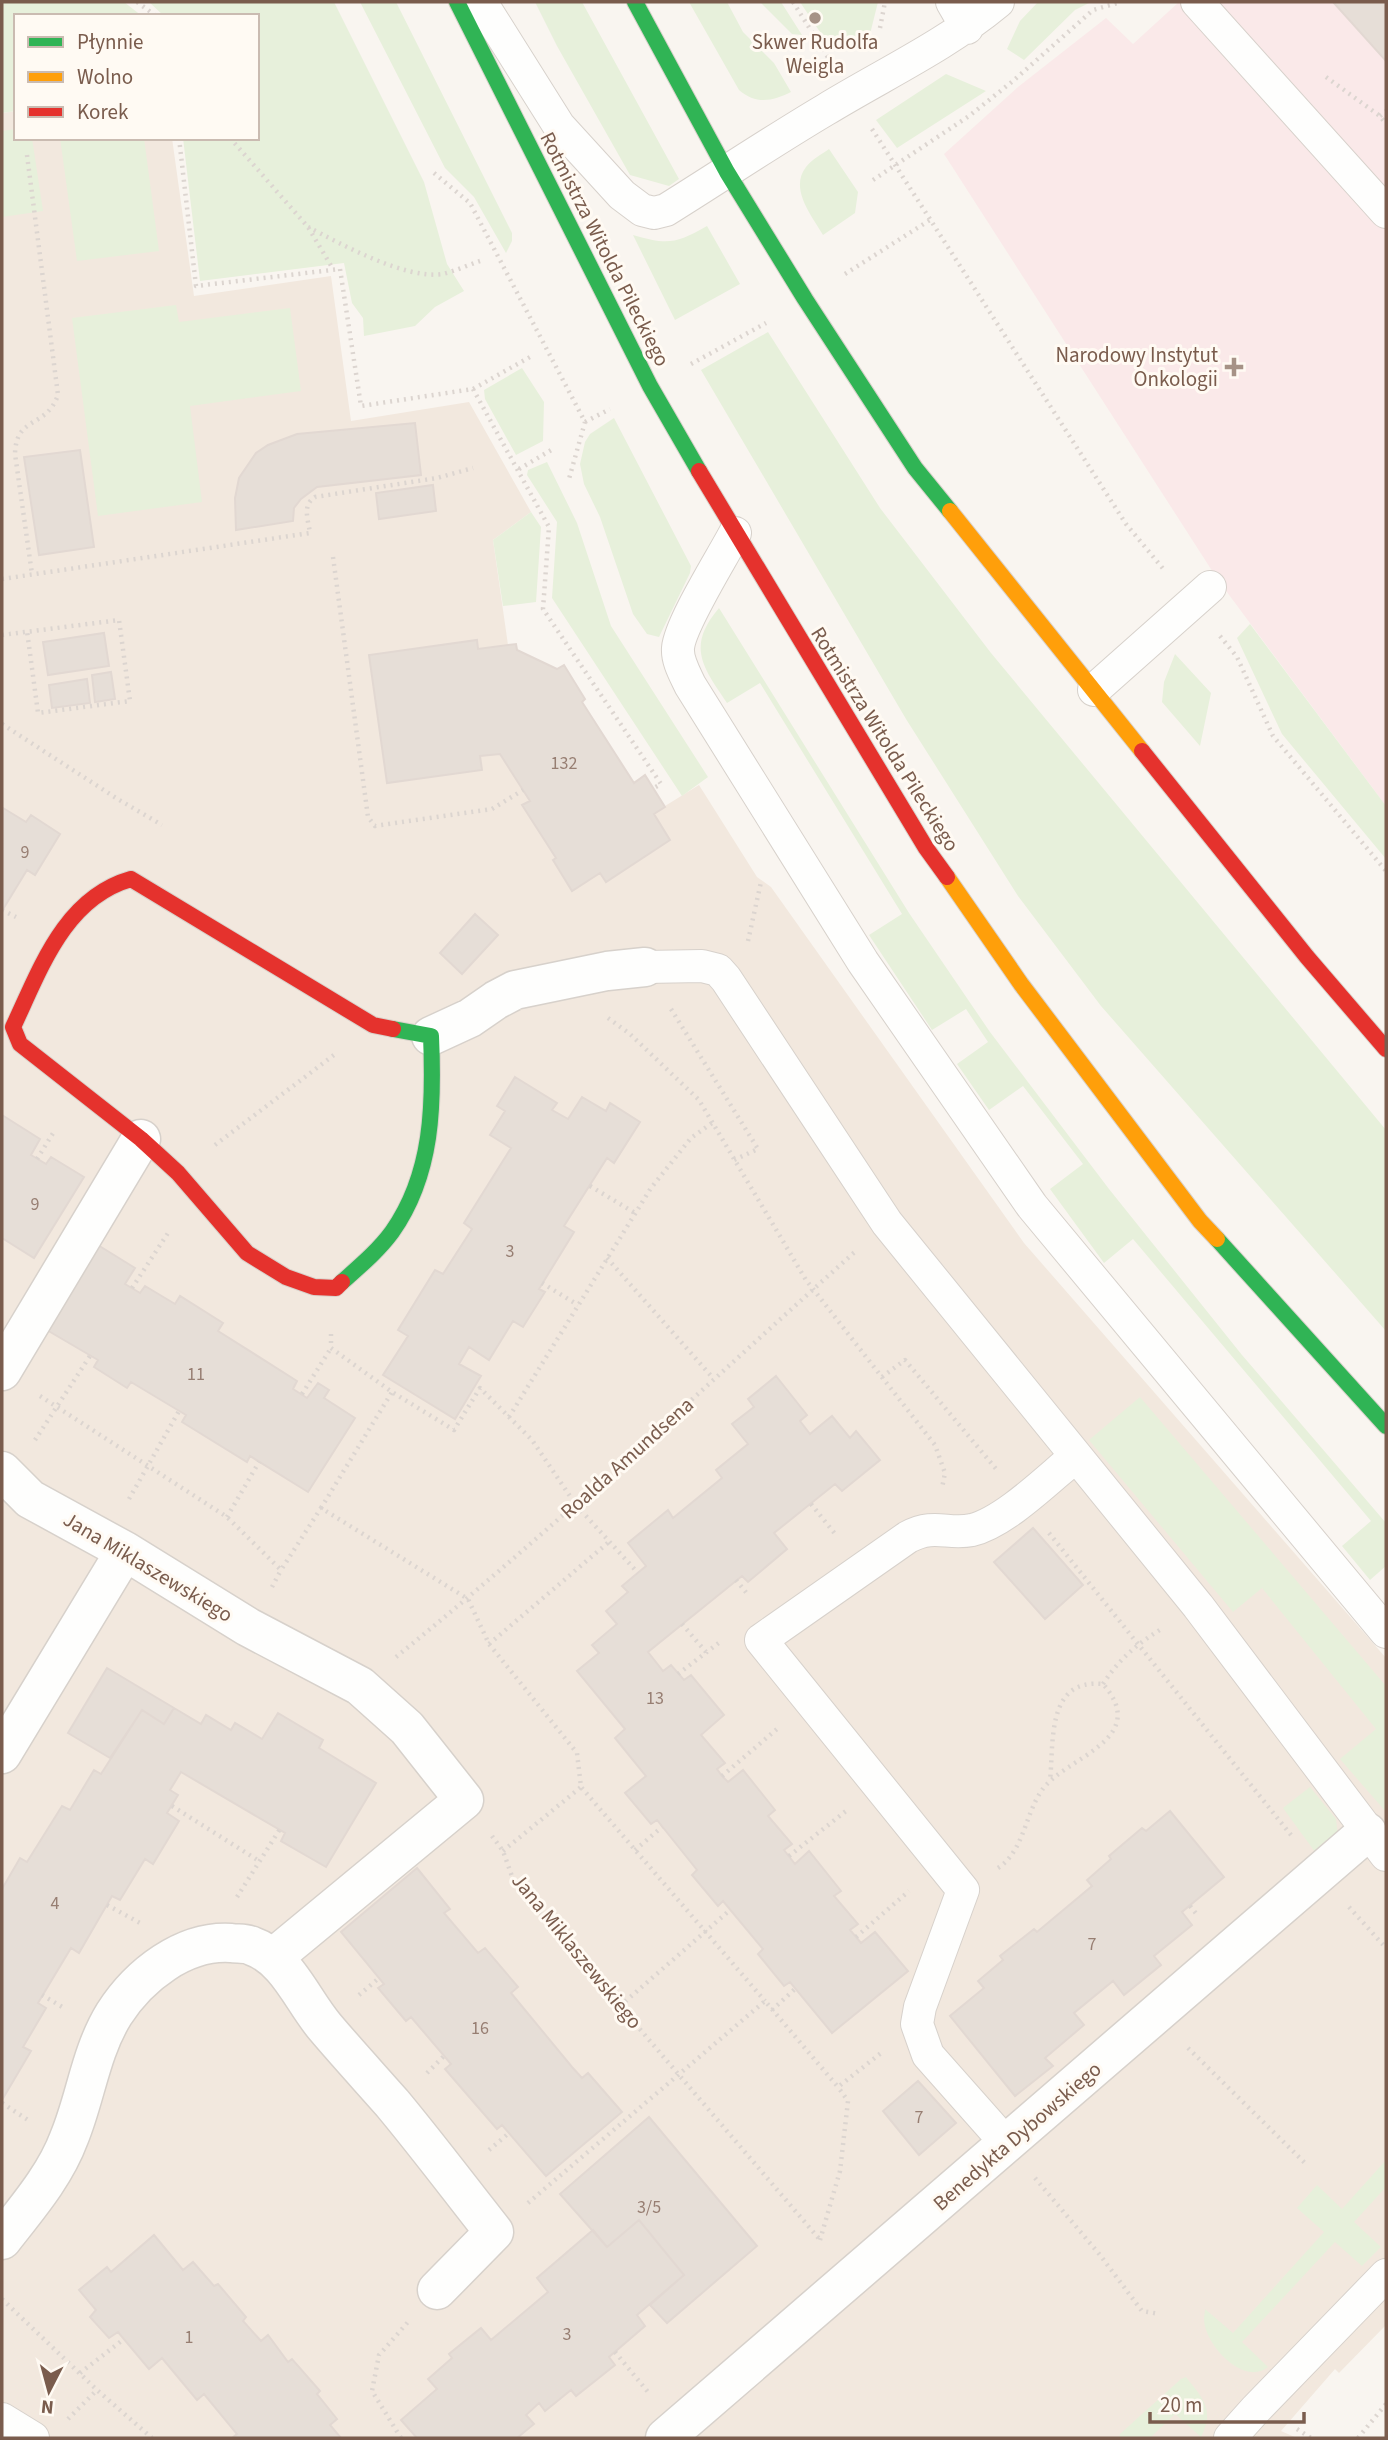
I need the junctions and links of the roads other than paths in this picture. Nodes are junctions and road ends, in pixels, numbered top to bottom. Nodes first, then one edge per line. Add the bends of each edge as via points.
1 (457, 2) edge
2 (481, 2) edge
3 (635, 2) edge
4 (998, 2) edge
5 (1198, 2) edge
6 (959, 15) edge
7 (727, 172) junction
8 (1386, 212) edge
9 (735, 533) junction
10 (1201, 595) road end
11 (1094, 690) junction
12 (645, 967) joint
13 (431, 1036) junction
14 (1386, 1049) edge
15 (141, 1139) junction
16 (2, 1371) edge
17 (1386, 1426) edge
18 (1075, 1457) junction
19 (2, 1471) edge
20 (125, 1551) junction
21 (1386, 1632) edge
22 (2, 1754) edge
23 (1377, 1844) edge
24 (274, 1957) junction
25 (1006, 2143) junction
26 (2, 2240) edge
27 (1386, 2275) edge
28 (436, 2290) road end
29 (2, 2419) edge
30 (46, 2433) edge
31 (665, 2438) edge
32 (1230, 2438) edge

1 - 9 main road, Rotmistrza Witolda Pileckiego via 619,327
2 - 7 lane via 559,126 622,195 642,210 666,210
3 - 7 main road
4 - 6 lane
5 - 8 lane
6 - 7 lane via 851,96
7 - 11 main road via 915,468
9 - 17 main road, Rotmistrza Witolda Pileckiego via 926,848 1021,984 1200,1221
9 - 21 lane via 678,648 690,685 836,920 1032,1206
10 - 11 lane
11 - 14 main road
12 - 13 street via 515,990
12 - 18 lane via 702,966 718,970 726,979 887,1223
13 - 15 main road via 433,1116 427,1156 414,1191 392,1232 336,1288 314,1287 286,1277 247,1253 178,1173
13 - 15 main road via 373,1025 131,879 108,886 89,900 56,940 13,1027 20,1044
15 - 16 street
18 - 23 lane via 1198,1606
18 - 25 lane via 991,1522 971,1530 928,1529 908,1537 761,1640 963,1890 917,2024 928,2055
19 - 20 street, Jana Miklaszewskiego via 30,1499
20 - 22 street
20 - 24 street, Jana Miklaszewskiego via 248,1627 360,1686 407,1728 464,1800
23 - 25 street, Benedykta Dybowskiego via 1321,1871
24 - 26 street via 251,1945 201,1945 169,1959 130,1993 103,2032 69,2139 47,2180
24 - 28 street via 323,2025 494,2232
25 - 31 street, Benedykta Dybowskiego
27 - 32 lane
29 - 30 lane

